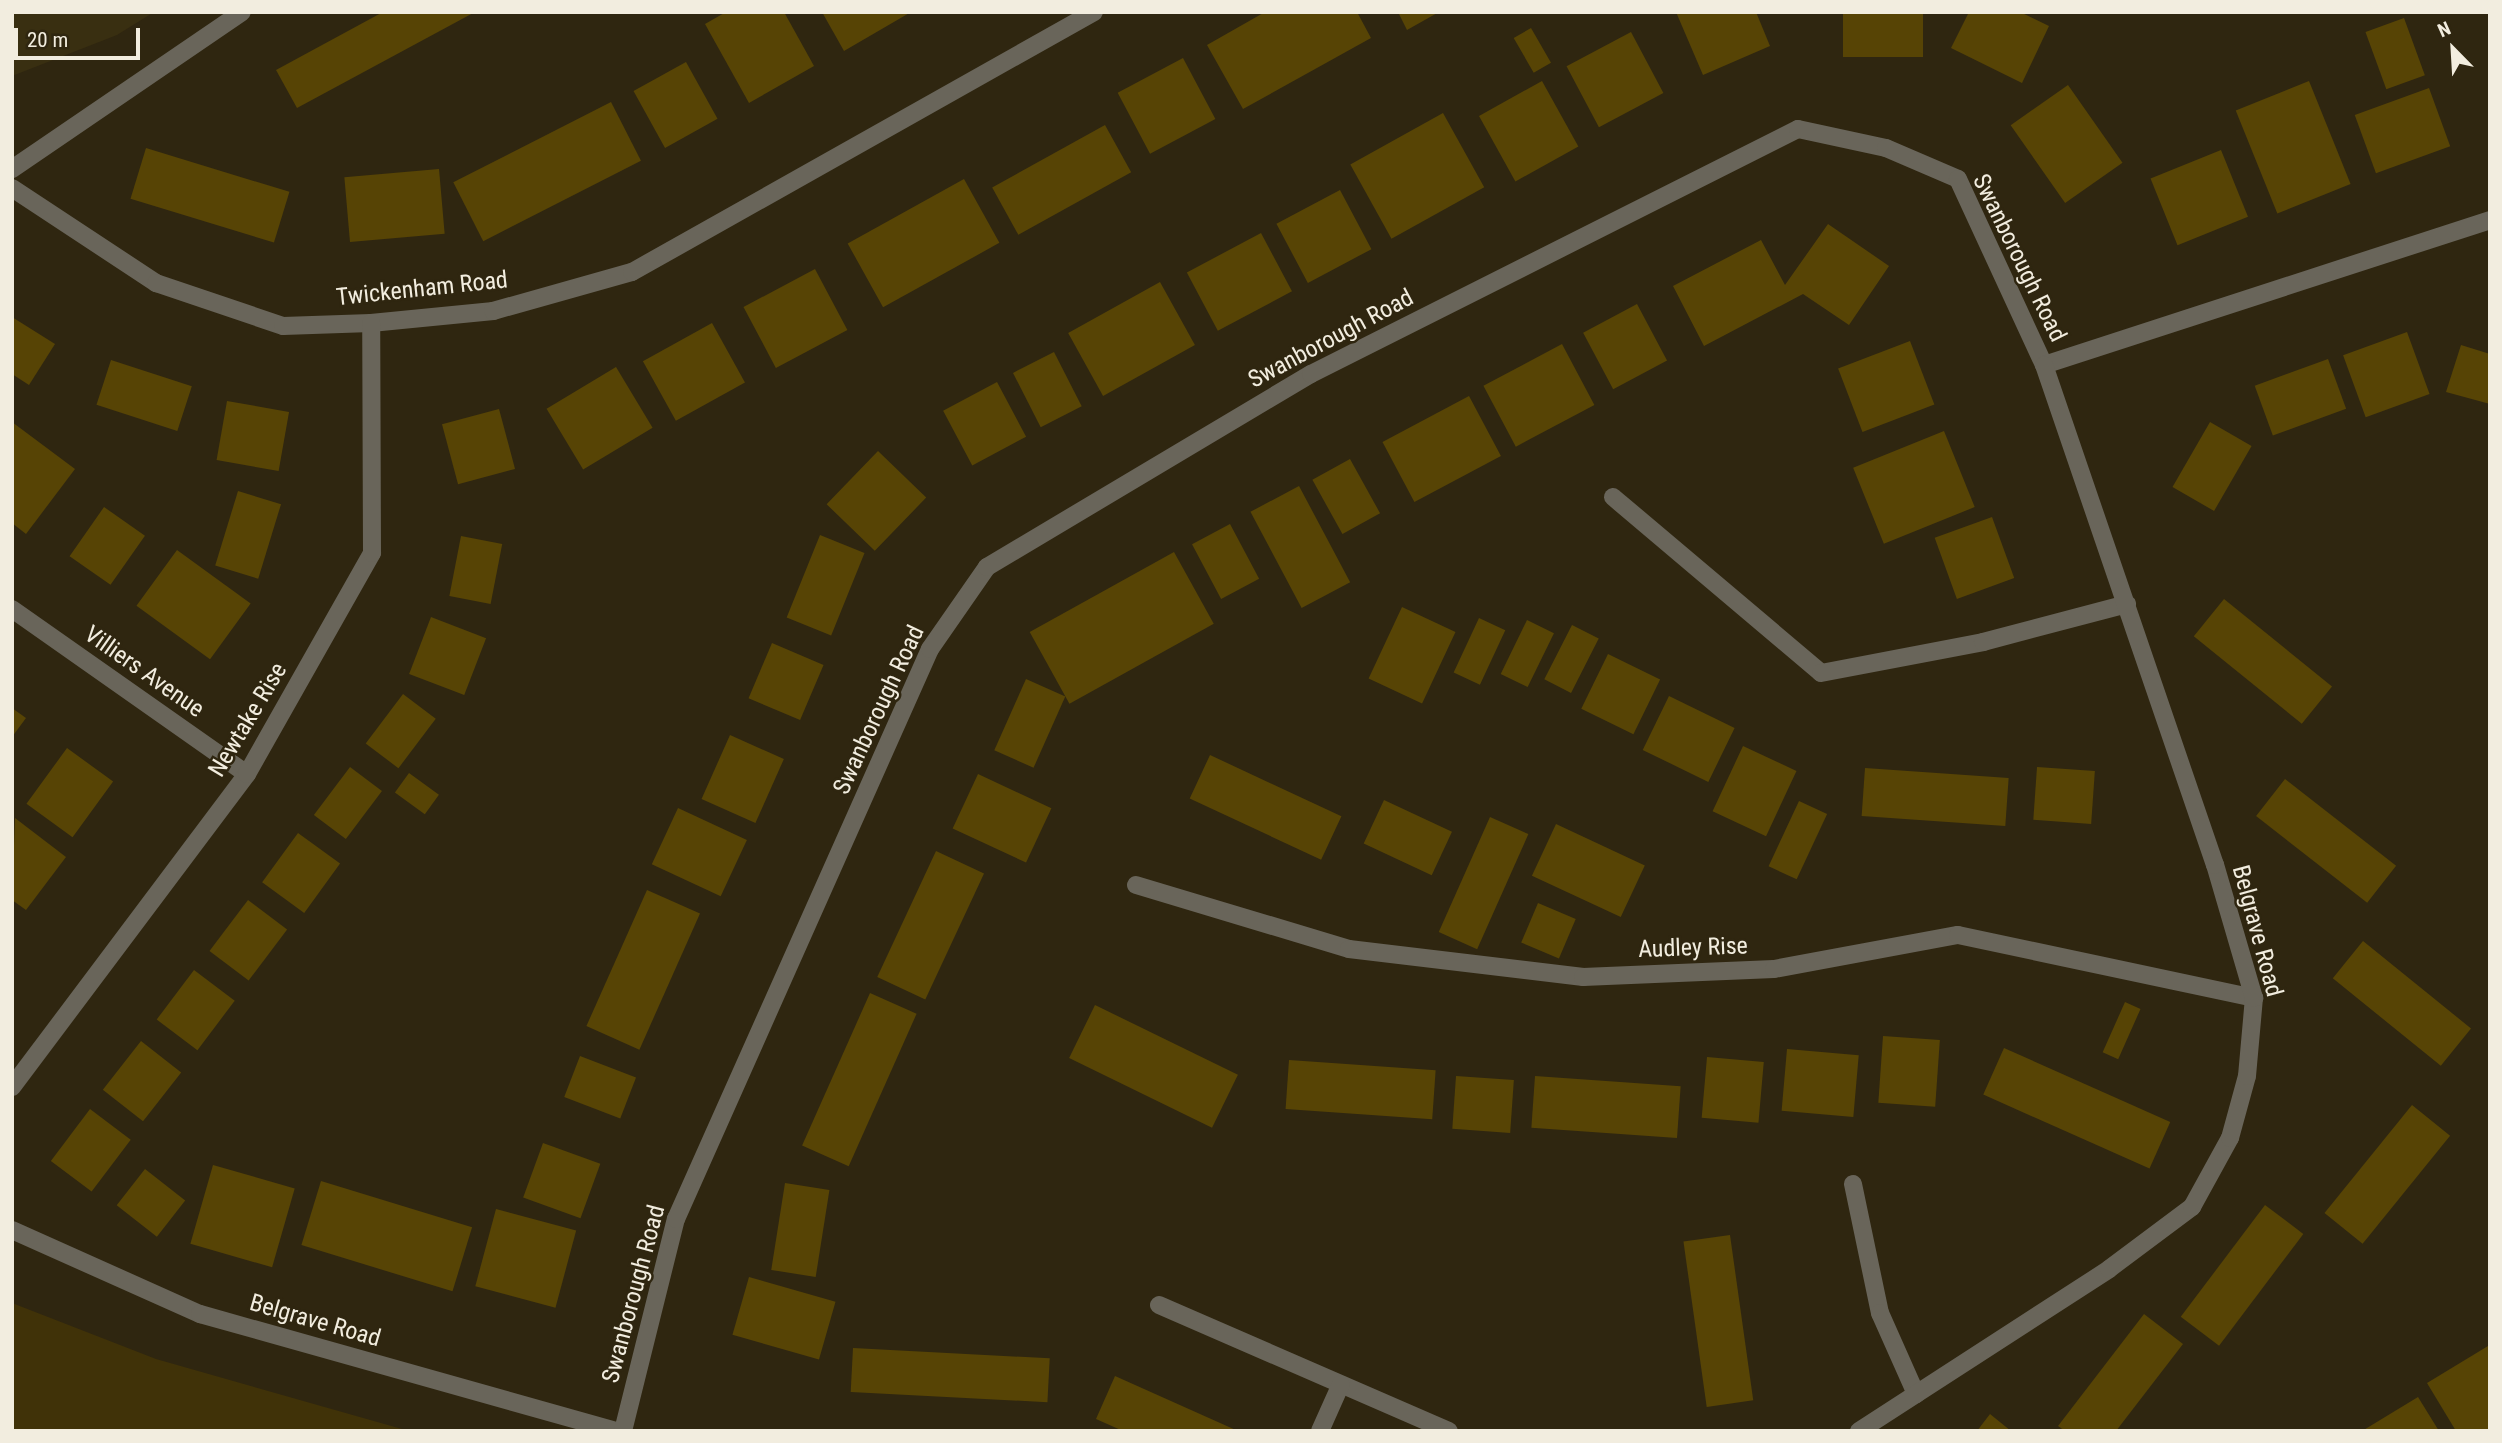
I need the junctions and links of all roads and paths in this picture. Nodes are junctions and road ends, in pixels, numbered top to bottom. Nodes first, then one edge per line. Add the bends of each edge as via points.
1 (242, 12) edge
2 (1094, 12) edge
3 (12, 169) edge
4 (12, 188) edge
5 (2490, 219) edge
6 (371, 323) junction
7 (2044, 365) junction
8 (1613, 497) dead end
9 (2127, 604) junction
10 (12, 609) edge
11 (247, 774) junction
12 (1136, 884) dead end
13 (2254, 998) junction
14 (12, 1087) edge
15 (1853, 1184) dead end
16 (12, 1230) edge
17 (1158, 1305) dead end
18 (1341, 1384) junction
19 (1916, 1394) junction
20 (615, 1431) edge
21 (622, 1431) edge
22 (1320, 1431) edge
23 (1450, 1431) edge
24 (1859, 1431) edge

1 - 3 street
2 - 6 street, Twickenham Road via 632,271 494,311
4 - 6 street, Twickenham Road via 156,283 283,326
5 - 7 street, Swanborough Road
6 - 11 street, Newtake Rise via 372,553
7 - 9 street, Belgrave Road
7 - 21 street, Swanborough Road via 1958,179 1886,148 1798,129 1311,374 987,567 930,649 677,1219
8 - 9 street via 1821,673 1983,642
9 - 13 street, Belgrave Road
10 - 11 street, Villiers Avenue
11 - 14 street, Newtake Rise
12 - 13 street, Audley Rise via 1349,949 1583,977 1774,969 1958,935
13 - 19 street, Belgrave Road via 2246,1076 2231,1138 2192,1208 2109,1269
15 - 19 street via 1880,1313
16 - 20 street, Belgrave Road via 200,1314
17 - 18 street
18 - 22 street
18 - 23 street
19 - 24 street, Belgrave Road

